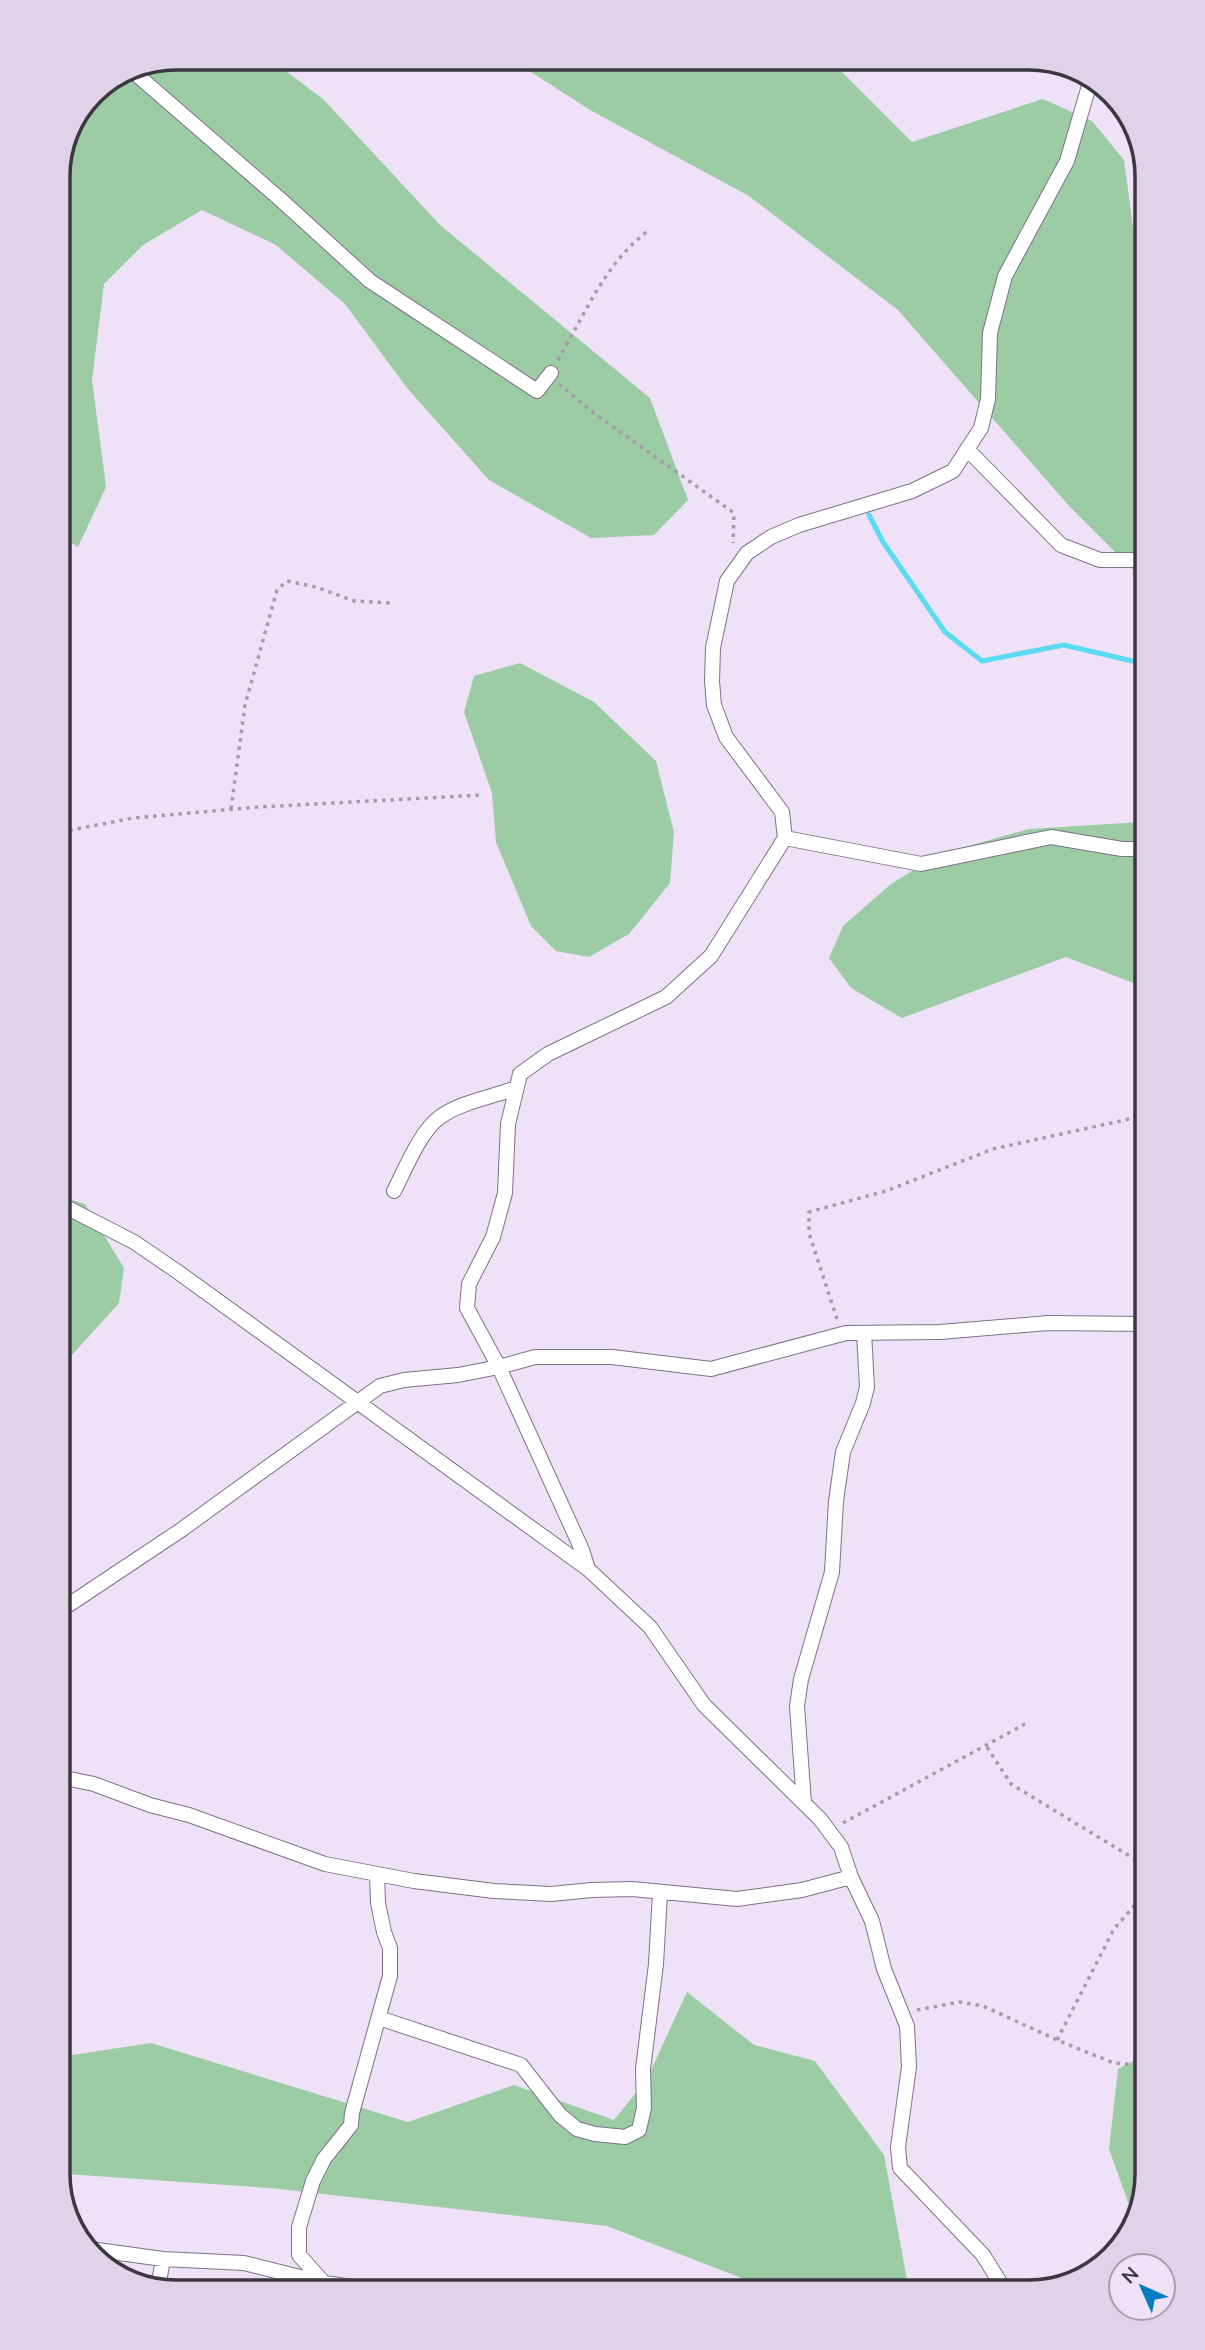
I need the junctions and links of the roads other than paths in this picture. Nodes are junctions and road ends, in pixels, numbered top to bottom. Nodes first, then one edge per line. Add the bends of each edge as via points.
1 (139, 77) edge
2 (1088, 88) edge
3 (551, 373) road end
4 (967, 449) junction
5 (1135, 560) edge
6 (785, 838) junction
7 (1135, 849) edge
8 (516, 1088) junction
9 (394, 1191) dead end
10 (70, 1209) edge
11 (1135, 1324) edge
12 (864, 1333) junction
13 (499, 1367) junction
14 (356, 1402) junction
15 (588, 1569) junction
16 (70, 1604) edge
17 (70, 1779) edge
18 (804, 1803) junction
19 (377, 1874) junction
20 (850, 1877) junction
21 (660, 1893) junction
22 (379, 2018) junction
23 (103, 2251) edge
24 (163, 2259) junction
25 (160, 2279) edge
26 (312, 2280) edge
27 (321, 2280) edge
28 (999, 2280) edge

1 - 3 street via 370,281 537,391
2 - 4 street via 1067,161 1005,276 990,333 988,399 981,428
4 - 5 street via 1061,545 1100,560
4 - 6 street via 953,471 912,491 771,537 747,554 727,581 713,648 715,705 726,737 782,812
6 - 7 street via 921,864 1051,837
6 - 8 street via 710,956 675,989 548,1054 520,1074
8 - 9 street via 439,1118 426,1132
8 - 13 street via 508,1124 505,1193 493,1237 469,1284 467,1308
10 - 14 street via 134,1242
11 - 12 street via 1048,1322 940,1332
12 - 13 street via 842,1334 712,1369 612,1357 535,1357
12 - 18 street via 867,1387 843,1452 832,1572 797,1706
13 - 14 street via 404,1380 380,1386
13 - 15 street
14 - 15 street
14 - 16 street via 181,1530
15 - 18 street via 650,1627 705,1705
17 - 19 street via 325,1864
18 - 20 street via 841,1847
19 - 21 street via 494,1891 551,1894 632,1889
19 - 22 street via 378,1903 390,1948 390,1976
20 - 21 street via 802,1890 737,1899
20 - 28 street via 872,1921 884,1969 907,2026 909,2067 898,2147 900,2168 984,2255
21 - 22 street via 643,2069 644,2108 639,2130 625,2137 577,2129 560,2115 521,2065
22 - 27 street via 351,2125 324,2159 299,2227 299,2255
23 - 24 street
24 - 25 street
24 - 26 street via 244,2263

